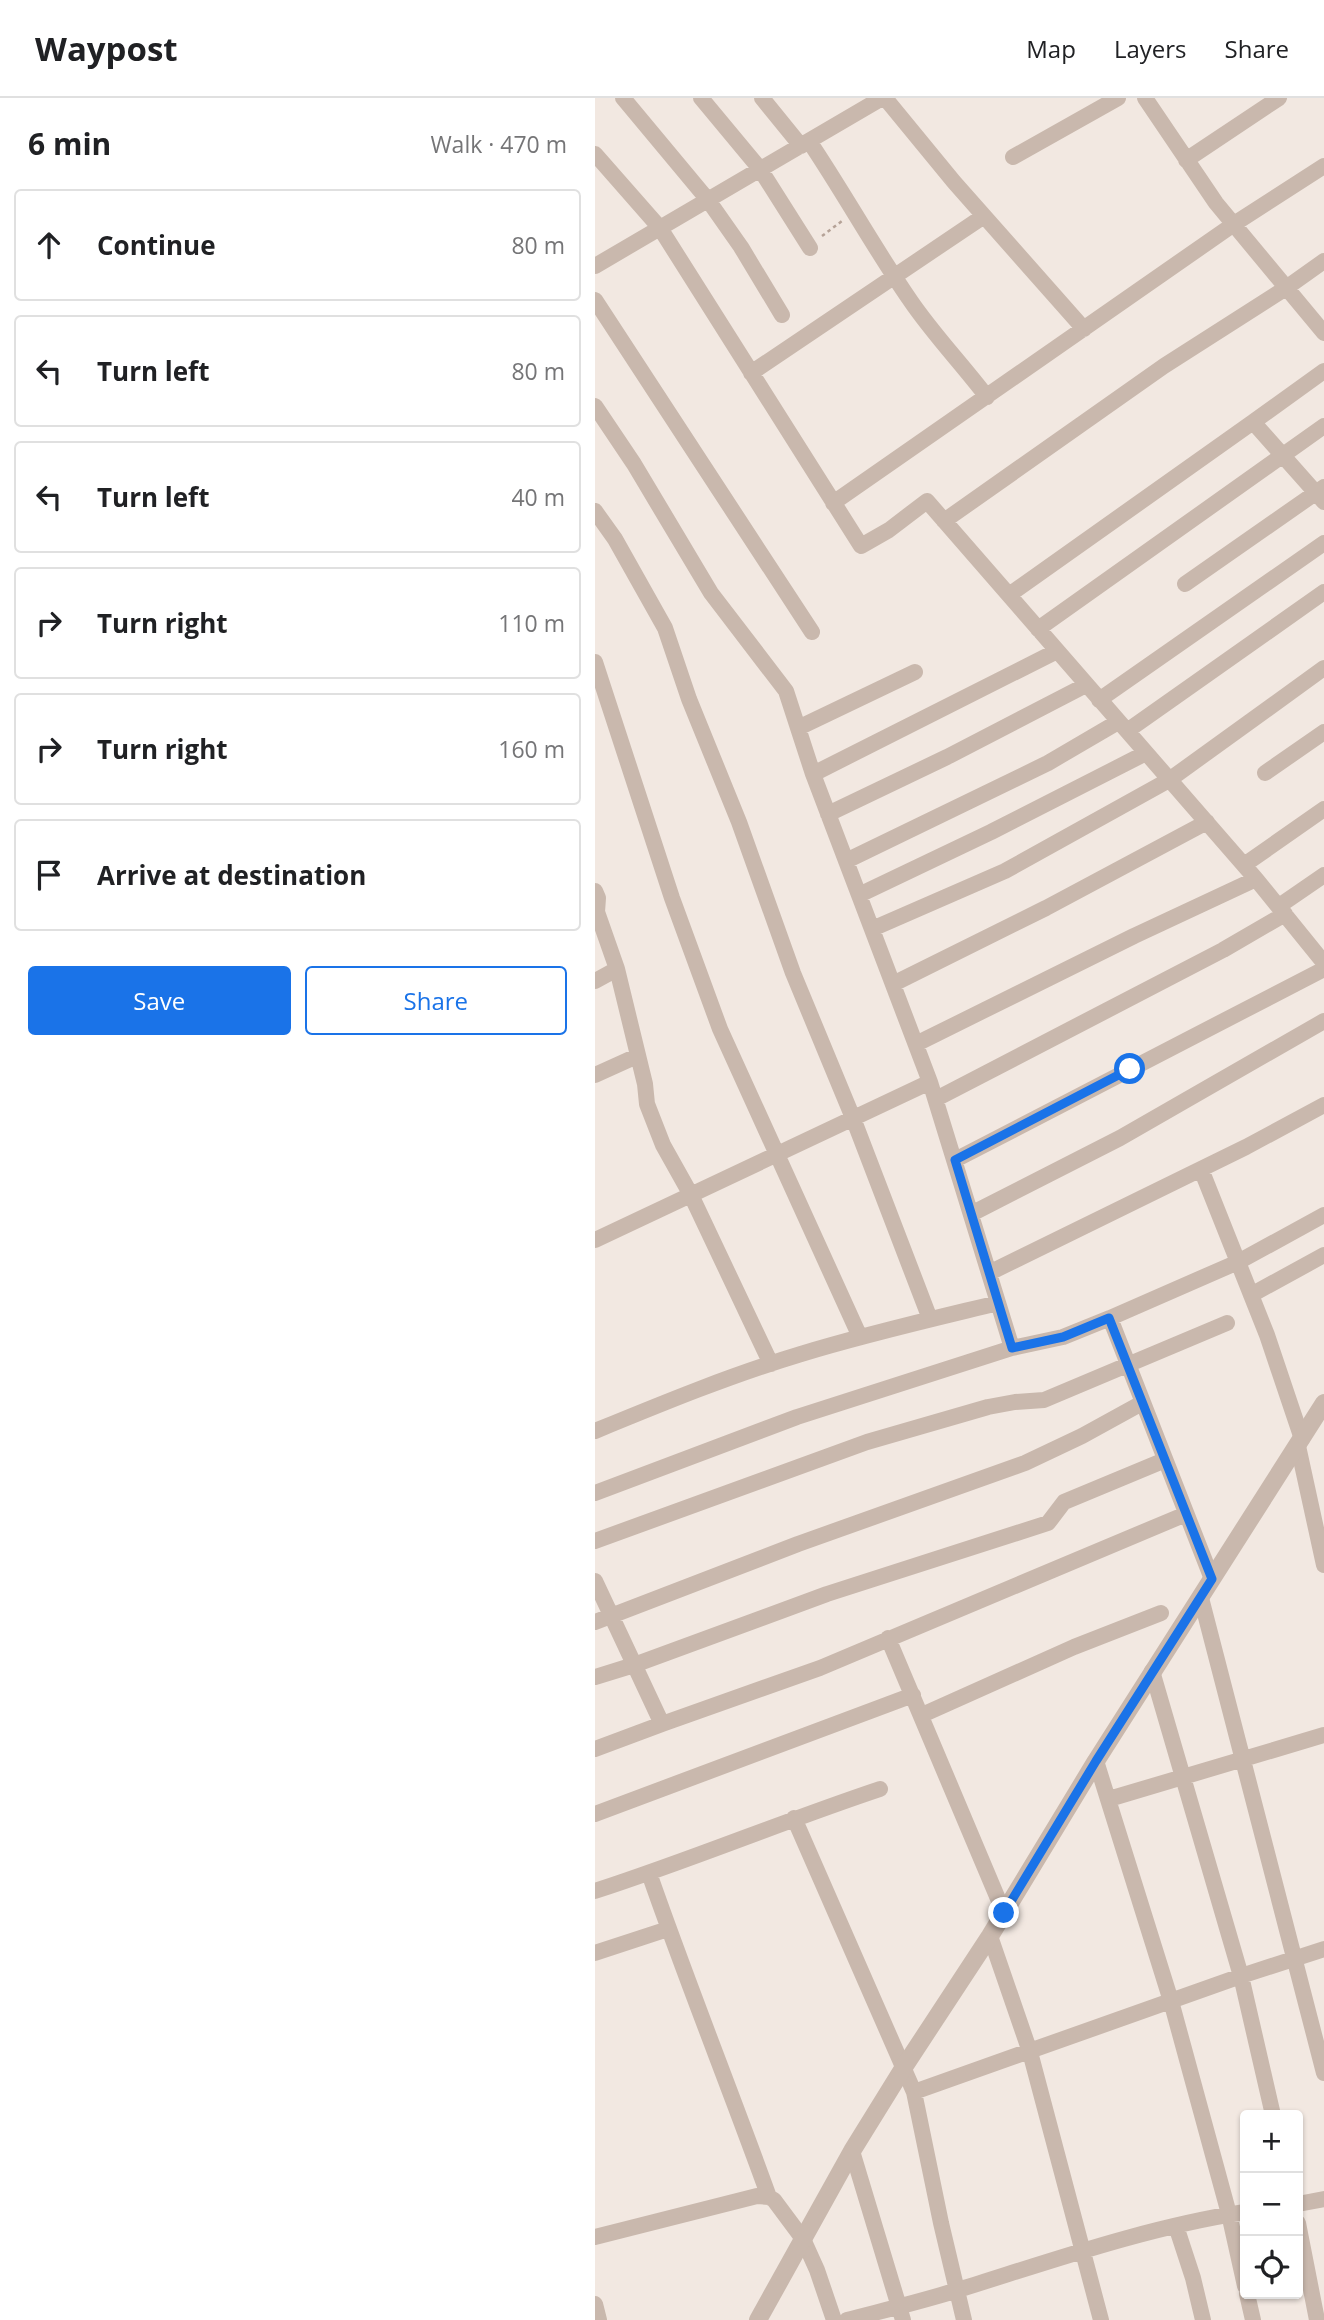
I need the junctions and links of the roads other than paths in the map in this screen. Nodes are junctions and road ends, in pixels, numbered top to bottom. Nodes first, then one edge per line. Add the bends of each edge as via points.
1 (623, 98) edge
2 (701, 98) edge
3 (762, 98) edge
4 (1118, 98) edge
5 (1145, 98) edge
6 (1279, 98) edge
7 (876, 100) edge
8 (805, 143) junction
9 (595, 153) edge
10 (1013, 157) dead end
11 (1186, 159) junction
12 (1324, 166) edge
13 (760, 169) junction
14 (708, 200) junction
15 (984, 216) junction
16 (1234, 224) junction
17 (660, 228) junction
18 (810, 248) road end
19 (1324, 261) edge
20 (595, 265) edge
21 (894, 276) junction
22 (1286, 288) junction
23 (595, 300) edge
24 (782, 315) dead end
25 (1084, 329) junction
26 (1324, 333) edge
27 (1324, 371) edge
28 (751, 373) junction
29 (987, 397) junction
30 (595, 406) edge
31 (1253, 422) junction
32 (1324, 426) edge
33 (1283, 455) junction
34 (1321, 494) edge
35 (834, 503) junction
36 (595, 511) edge
37 (944, 521) junction
38 (1324, 543) edge
39 (1185, 583) dead end
40 (1324, 592) edge
41 (1009, 596) junction
42 (1038, 629) junction
43 (812, 632) dead end
44 (1057, 651) junction
45 (595, 662) edge
46 (1324, 668) edge
47 (915, 672) dead end
48 (1086, 685) junction
49 (1099, 700) junction
50 (1123, 727) junction
51 (798, 728) junction
52 (1324, 732) edge
53 (1146, 753) junction
54 (1265, 773) dead end
55 (813, 774) junction
56 (1169, 780) junction
57 (1324, 809) edge
58 (828, 814) junction
59 (1207, 822) junction
60 (846, 861) junction
61 (1244, 865) junction
62 (1324, 875) edge
63 (1256, 879) junction
64 (595, 891) edge
65 (859, 895) junction
66 (1282, 910) junction
67 (596, 912) edge
68 (872, 929) junction
69 (1321, 952) edge
70 (617, 969) junction
71 (1324, 969) edge
72 (595, 981) edge
73 (893, 984) junction
74 (1324, 1021) edge
75 (916, 1044) junction
76 (637, 1056) junction
77 (595, 1075) edge
78 (930, 1082) junction
79 (936, 1099) junction
80 (1324, 1105) edge
81 (853, 1118) junction
82 (779, 1154) junction
83 (955, 1160) junction
84 (1201, 1169) junction
85 (691, 1195) junction
86 (971, 1214) junction
87 (1324, 1215) edge
88 (595, 1240) edge
89 (1324, 1255) edge
90 (1238, 1262) junction
91 (989, 1273) junction
92 (1251, 1296) junction
93 (998, 1303) junction
94 (1109, 1318) junction
95 (930, 1319) junction
96 (1227, 1323) dead end
97 (860, 1338) junction
98 (1012, 1348) junction
99 (771, 1364) junction
100 (1127, 1365) junction
101 (1142, 1403) junction
102 (1324, 1403) edge
103 (595, 1431) edge
104 (1300, 1443) junction
105 (1165, 1460) junction
106 (595, 1493) edge
107 (1186, 1514) junction
108 (595, 1541) edge
109 (1324, 1565) edge
110 (1212, 1579) junction
111 (595, 1581) edge
112 (1201, 1598) junction
113 (1161, 1613) dead end
114 (611, 1616) junction
115 (595, 1622) edge
116 (888, 1639) junction
117 (634, 1665) junction
118 (1152, 1671) junction
119 (595, 1677) edge
120 (913, 1695) junction
121 (922, 1715) junction
122 (663, 1724) junction
123 (1324, 1735) edge
124 (595, 1749) edge
125 (1243, 1758) junction
126 (1096, 1761) junction
127 (1184, 1776) junction
128 (880, 1789) dead end
129 (1109, 1799) junction
130 (595, 1814) edge
131 (793, 1818) junction
132 (649, 1873) junction
133 (595, 1891) edge
134 (1004, 1913) junction
135 (669, 1929) junction
136 (990, 1936) junction
137 (1324, 1949) edge
138 (595, 1953) edge
139 (1293, 1959) junction
140 (1241, 1976) junction
141 (1171, 2001) junction
142 (1030, 2052) junction
143 (904, 2067) junction
144 (1324, 2073) edge
145 (914, 2092) junction
146 (1272, 2110) edge
147 (852, 2151) junction
148 (769, 2197) junction
149 (1324, 2199) edge
150 (1303, 2203) edge
151 (1237, 2213) edge
152 (1176, 2226) junction
153 (1301, 2236) edge
154 (595, 2237) edge
155 (803, 2239) junction
156 (1240, 2240) edge
157 (1084, 2250) junction
158 (957, 2290) junction
159 (1248, 2299) edge
160 (595, 2304) edge
161 (901, 2313) edge
162 (599, 2320) edge
163 (758, 2320) edge
164 (834, 2320) edge
165 (847, 2320) edge
166 (964, 2320) edge
167 (1101, 2320) edge
168 (1203, 2320) edge
169 (1253, 2320) edge
170 (1317, 2320) edge

1 - 14 street
2 - 13 street
3 - 8 street
4 - 10 street
5 - 11 street
6 - 11 street
7 - 8 street
7 - 15 street
8 - 13 street
8 - 21 street
9 - 17 street
11 - 16 street
12 - 16 street
13 - 14 street
13 - 18 street
14 - 17 street
14 - 24 street
15 - 21 street
15 - 25 street
16 - 22 street
16 - 25 street
17 - 20 street
17 - 28 street
19 - 22 street
21 - 28 street
21 - 29 street
22 - 26 street
22 - 37 street via 1164,366
23 - 43 street
25 - 29 street
27 - 31 street
28 - 35 street
29 - 35 street
30 - 51 street via 711,593 786,691
31 - 33 street
31 - 41 street
32 - 33 street
33 - 34 street
33 - 42 street
34 - 39 street
35 - 37 street via 861,546 927,501
36 - 81 street via 665,628 793,973
37 - 41 street
38 - 49 street
40 - 50 street
41 - 42 street
42 - 44 street
44 - 48 street
44 - 55 street
45 - 82 street via 720,1029
46 - 56 street
47 - 51 street
48 - 49 street
48 - 58 street
49 - 50 street
50 - 53 street
50 - 60 street
51 - 55 street
52 - 54 street
53 - 56 street
53 - 65 street
55 - 58 street
56 - 59 street
56 - 68 street via 1005,871
57 - 61 street
58 - 60 street
59 - 61 street
59 - 73 street
60 - 65 street
61 - 63 street
62 - 66 street
63 - 66 street
63 - 75 street
64 - 67 street
65 - 68 street
66 - 69 street
66 - 79 street via 1223,950
67 - 70 street
68 - 73 street
70 - 72 street
70 - 76 street
71 - 83 street
73 - 75 street
74 - 86 street via 1120,1138
75 - 78 street
76 - 77 street
76 - 85 street via 647,1104
78 - 79 street
78 - 81 street
79 - 83 street
80 - 84 street
81 - 82 street
81 - 95 street
82 - 85 street
82 - 97 street
83 - 86 street
84 - 90 street
84 - 91 street
85 - 88 street
85 - 99 street
86 - 91 street
87 - 90 street
89 - 92 street
90 - 92 street
90 - 94 street
91 - 93 street
92 - 104 street
93 - 95 street
93 - 98 street
94 - 98 street via 1063,1337
94 - 100 street
95 - 97 street
96 - 100 street
97 - 99 street
98 - 106 street via 797,1417
99 - 103 street
100 - 101 street
100 - 108 street via 1044,1400 988,1407 867,1442
101 - 105 street
101 - 114 street via 1025,1463
102 - 104 street
104 - 109 street
104 - 110 street
105 - 107 street
105 - 117 street via 1064,1502 1048,1523 827,1594
107 - 110 street
107 - 116 street
110 - 112 street
111 - 114 street
112 - 118 street
112 - 125 street
113 - 121 street
114 - 115 street
114 - 117 street
116 - 120 street
116 - 122 street
117 - 119 street
117 - 122 street
118 - 126 street
118 - 127 street
120 - 121 street
120 - 130 street
121 - 134 street
122 - 124 street
123 - 125 street
125 - 127 street
125 - 139 street
126 - 129 street
126 - 134 street
127 - 129 street
127 - 140 street
128 - 131 street
129 - 141 street
131 - 132 street
131 - 143 street
132 - 133 street
132 - 135 street
134 - 136 street
135 - 138 street
135 - 148 street
136 - 142 street
136 - 143 street
137 - 139 street
139 - 140 street
139 - 144 street
140 - 141 street
140 - 146 street
141 - 142 street
141 - 151 street
142 - 145 street
142 - 157 street
143 - 145 street
143 - 147 street
145 - 158 street
147 - 155 street
147 - 161 street
148 - 154 street via 757,2196
148 - 155 street
149 - 150 street
151 - 152 street
151 - 156 street
152 - 157 street
152 - 168 street
153 - 170 street
155 - 163 street
155 - 164 street
157 - 158 street
157 - 167 street
158 - 161 street
158 - 166 street
159 - 169 street
160 - 162 street
161 - 165 street

